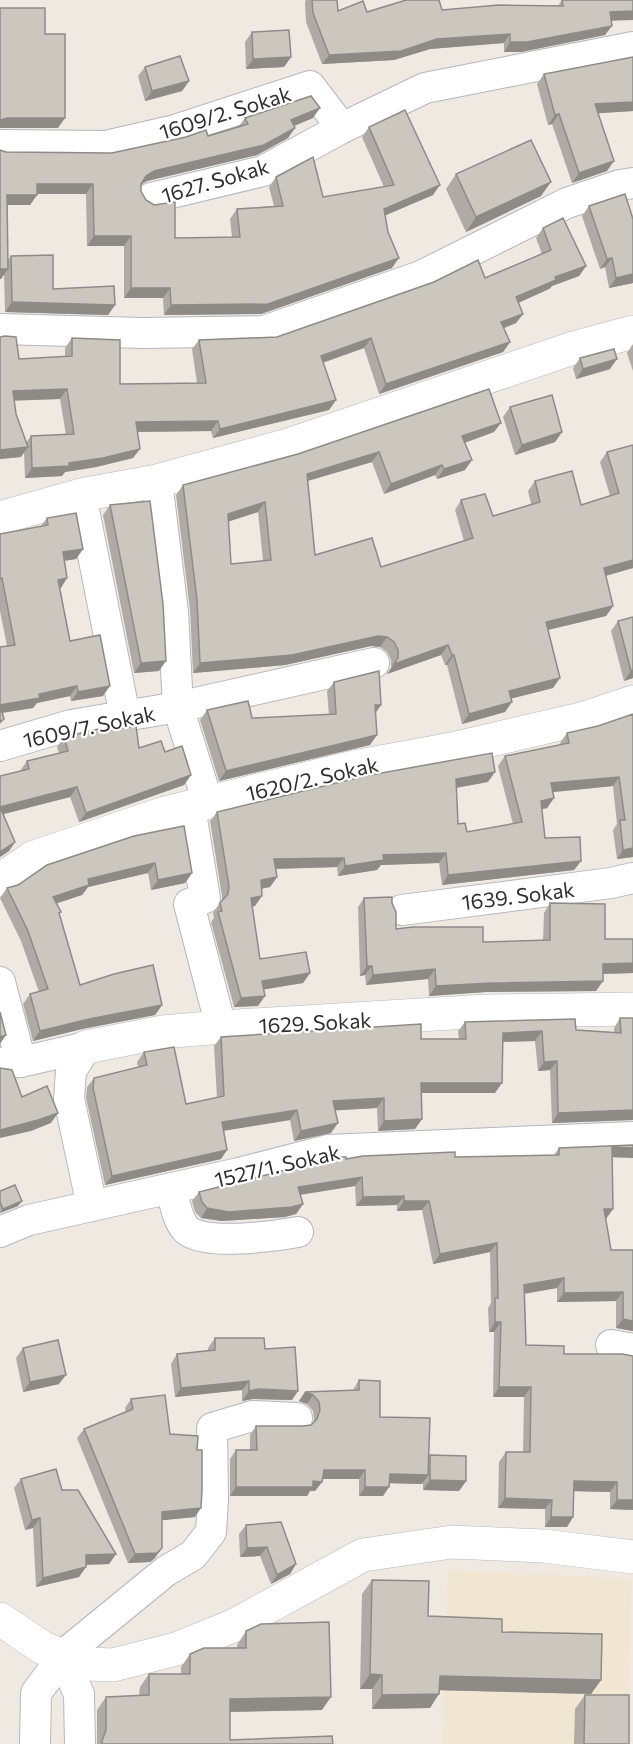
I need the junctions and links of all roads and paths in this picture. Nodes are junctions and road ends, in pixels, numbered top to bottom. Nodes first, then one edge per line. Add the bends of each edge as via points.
1 (633, 47) edge
2 (342, 128) junction
3 (0, 145) edge
4 (633, 183) edge
5 (151, 198) dead end
6 (0, 329) edge
7 (633, 332) edge
8 (157, 482) junction
9 (81, 495) junction
10 (0, 518) edge
11 (374, 663) dead end
12 (633, 702) edge
13 (178, 707) junction
14 (125, 716) junction
15 (0, 746) edge
16 (199, 805) junction
17 (633, 878) edge
18 (0, 880) edge
19 (402, 910) dead end
20 (0, 982) edge
21 (633, 1009) edge
22 (221, 1027) junction
23 (86, 1047) junction
24 (10, 1063) edge
25 (633, 1137) edge
26 (171, 1189) junction
27 (92, 1206) junction
28 (0, 1232) edge
29 (298, 1232) dead end
30 (297, 1418) dead end
31 (633, 1557) edge
32 (0, 1619) edge
33 (62, 1657) junction
34 (35, 1744) edge
35 (80, 1744) edge

1 - 2 street via 425,88
2 - 3 street, 1609/2. Sokak via 310,86 175,130 105,147
2 - 5 street, 1627. Sokak via 263,171
4 - 6 street via 567,203 421,276 264,331
7 - 8 street via 570,349 285,446
8 - 9 street
8 - 13 street via 173,612
9 - 10 street
9 - 14 street
11 - 13 street, 1609/7. Sokak
12 - 16 street, 1620/2. Sokak via 585,718 354,766
13 - 14 street, 1609/7. Sokak
13 - 16 street
14 - 15 street, 1609/7. Sokak via 71,725
16 - 18 street, 1620/2. Sokak via 32,858
16 - 22 street via 205,898 189,904
17 - 19 street, 1639. Sokak
20 - 24 street
21 - 22 street, 1629. Sokak via 486,1011
22 - 23 street, 1629. Sokak via 163,1032
23 - 24 street, 1629. Sokak
23 - 27 street via 71,1071 69,1099
25 - 26 street, 1527/1. Sokak via 328,1150
26 - 27 street, 1527/1. Sokak
26 - 29 street via 186,1230 198,1236 235,1239
27 - 28 street, 1527/1. Sokak via 29,1220
30 - 33 street via 252,1416 212,1428 211,1532 193,1555 166,1571
31 - 33 street via 544,1546 452,1542 363,1555 235,1625 176,1649 113,1665
32 - 33 street
33 - 34 street via 36,1693
33 - 35 street via 80,1694

